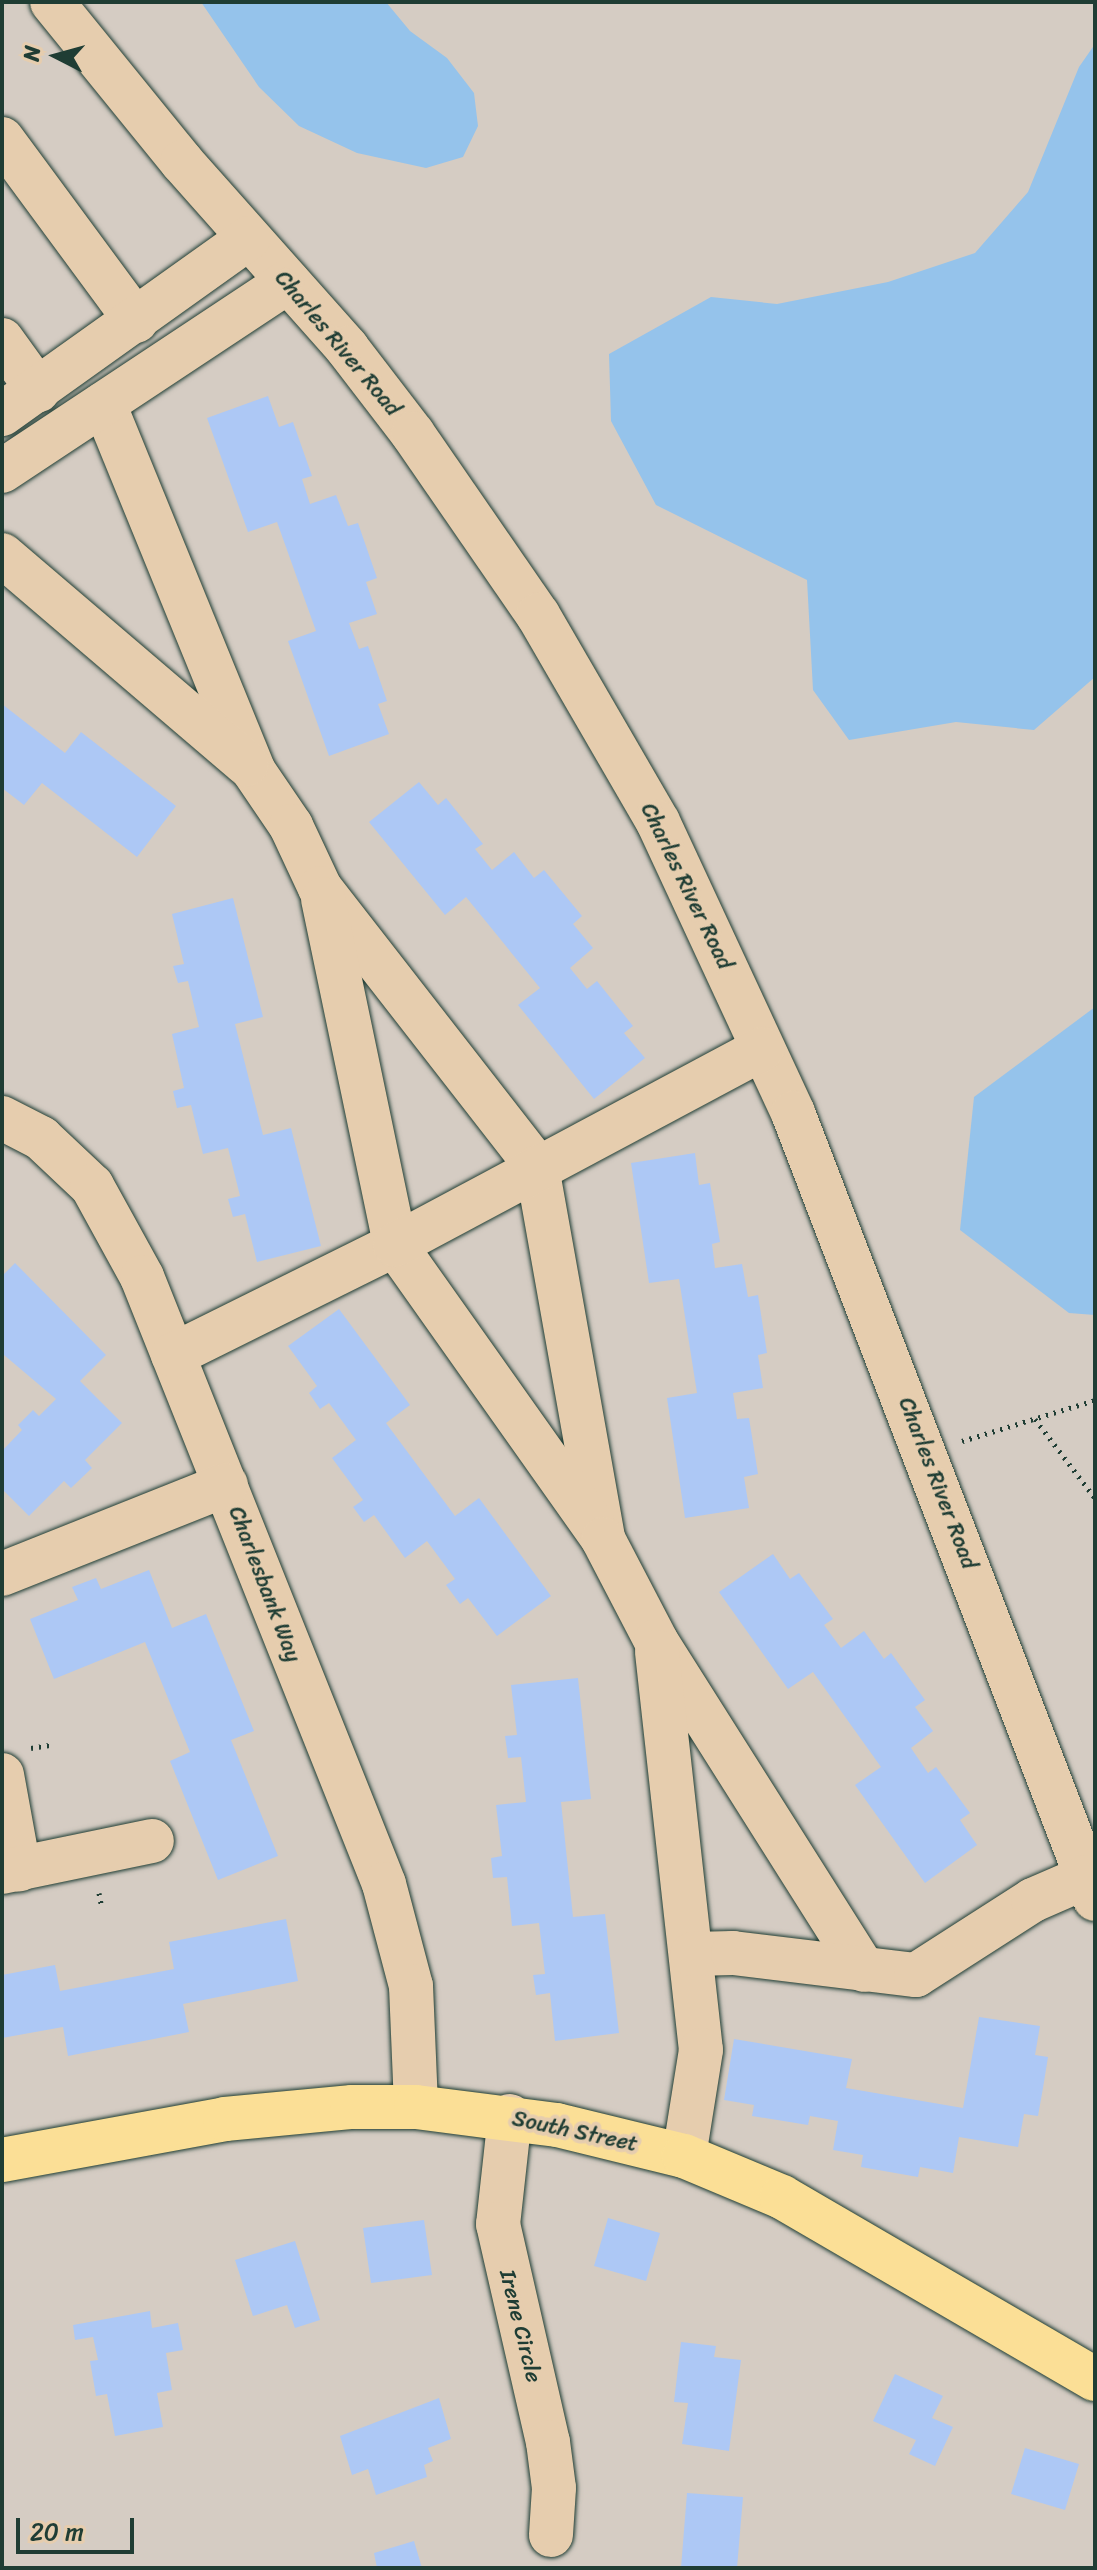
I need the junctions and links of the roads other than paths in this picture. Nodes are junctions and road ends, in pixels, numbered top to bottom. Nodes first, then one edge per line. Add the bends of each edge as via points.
1 (52, 2) edge
2 (2, 139) edge
3 (249, 238) junction
4 (288, 282) junction
5 (136, 321) junction
6 (2, 340) edge
7 (38, 390) junction
8 (104, 404) junction
9 (2, 414) edge
10 (2, 471) edge
11 (2, 555) edge
12 (253, 770) junction
13 (320, 888) junction
14 (762, 1049) junction
15 (2, 1118) edge
16 (537, 1167) junction
17 (395, 1245) junction
18 (173, 1355) junction
19 (226, 1485) junction
20 (603, 1539) junction
21 (2, 1574) edge
22 (656, 1641) junction
23 (2, 1775) edge
24 (152, 1841) dead end
25 (11, 1871) edge
26 (1091, 1888) edge
27 (692, 1954) junction
28 (864, 1970) junction
29 (416, 2107) junction
30 (510, 2116) junction
31 (684, 2156) junction
32 (2, 2160) edge
33 (1095, 2379) edge
34 (551, 2535) dead end

1 - 3 street, Charles River Road
2 - 5 street
3 - 4 street, Charles River Road
3 - 5 street
4 - 8 street
4 - 14 street, Charles River Road via 413,434 538,615 658,822
5 - 7 street
6 - 7 street
7 - 9 street
8 - 10 street
8 - 12 street
11 - 12 street
12 - 13 street via 291,826
13 - 16 street
13 - 17 street
14 - 16 street
14 - 26 street, Charles River Road via 926,1452
15 - 18 street, Charlesbank Way via 41,1138 92,1186 142,1277
16 - 17 street
16 - 20 street
17 - 18 street
17 - 20 street
18 - 19 street, Charlesbank Way
19 - 21 street
19 - 29 street, Charlesbank Way via 396,1923 415,2018
20 - 22 street
22 - 27 street
22 - 28 street
23 - 25 street
24 - 25 street
26 - 28 street via 1033,1900 924,1973
27 - 28 street via 733,1953
27 - 31 street via 701,2050
29 - 30 main road, South Street
29 - 32 main road, South Street via 225,2119
30 - 31 main road, South Street
30 - 34 street, Irene Circle via 498,2224 546,2428 554,2488
31 - 33 main road, South Street via 826,2220

